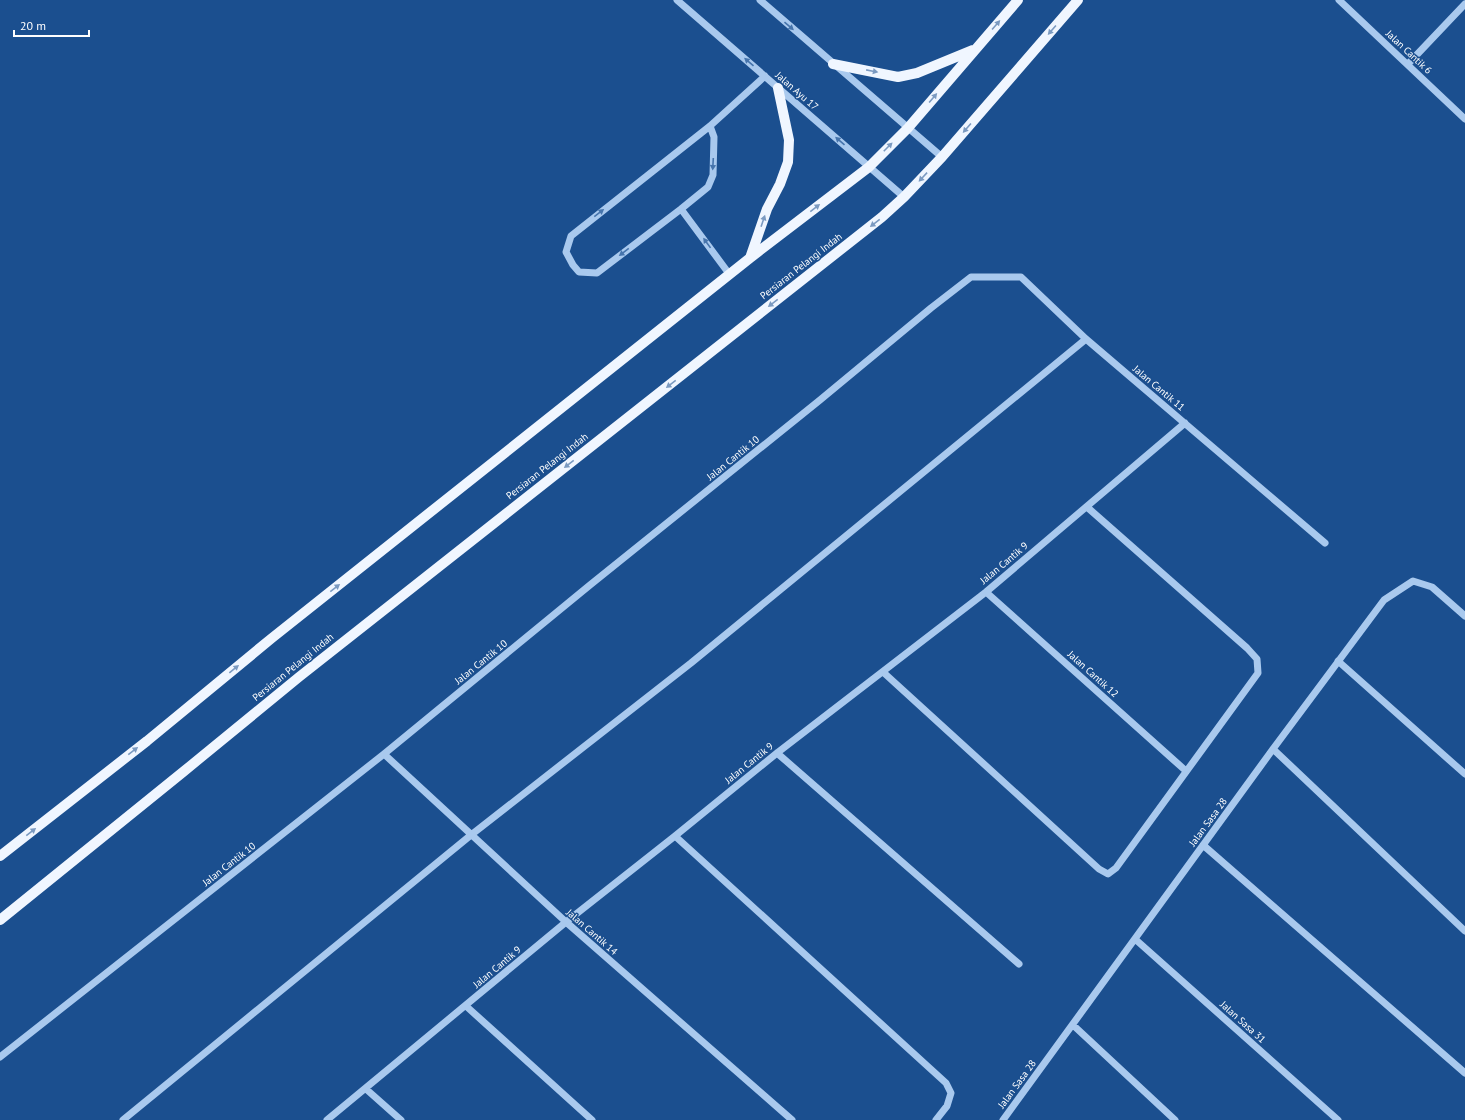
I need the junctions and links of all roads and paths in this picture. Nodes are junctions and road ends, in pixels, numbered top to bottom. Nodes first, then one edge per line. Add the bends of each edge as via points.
1 (677, 0) edge
2 (760, 0) edge
3 (1018, 0) edge
4 (1078, 0) edge
5 (1339, 0) edge
6 (1465, 4) edge
7 (975, 49) junction
8 (833, 64) junction
9 (1408, 64) junction
10 (765, 76) junction
11 (778, 88) junction
12 (1465, 119) edge
13 (710, 126) junction
14 (908, 128) junction
15 (942, 158) junction
16 (869, 166) junction
17 (904, 197) junction
18 (681, 209) junction
19 (750, 258) junction
20 (730, 275) junction
21 (971, 277) joint
22 (1086, 339) junction
23 (1185, 423) junction
24 (1087, 507) junction
25 (1325, 543) dead end
26 (986, 592) junction
27 (1465, 616) edge
28 (1338, 661) junction
29 (883, 672) junction
30 (1272, 750) junction
31 (777, 753) junction
32 (384, 754) junction
33 (1186, 771) junction
34 (1465, 774) edge
35 (471, 835) junction
36 (675, 836) junction
37 (1203, 845) junction
38 (0, 856) edge
39 (0, 920) edge
40 (566, 922) junction
41 (1465, 931) edge
42 (1135, 939) junction
43 (1019, 964) dead end
44 (466, 1006) junction
45 (1073, 1025) junction
46 (0, 1057) edge
47 (1465, 1073) edge
48 (366, 1089) junction
49 (1007, 1119) edge
50 (123, 1120) edge
51 (327, 1120) edge
52 (401, 1120) edge
53 (592, 1120) edge
54 (792, 1120) edge
55 (936, 1120) edge
56 (1175, 1120) edge
57 (1338, 1120) edge

10 -> 1 street, Jalan Ayu 17
2 -> 8 street
7 -> 3 main road
4 -> 15 main road, Persiaran Pelangi Indah
5 - 9 street, Jalan Cantik 6
6 - 9 street
8 -> 7 main road via 898,77 917,73
14 -> 7 main road
8 - 14 street
9 - 12 street, Jalan Cantik 6
10 - 11 street, Jalan Ayu 17
10 - 13 street
16 -> 11 street, Jalan Ayu 17
19 -> 11 main road via 767,209 788,162 790,140
13 -> 18 street via 714,137 713,175 708,187
18 -> 13 street via 597,273 579,272 566,252 571,236
14 - 15 street
16 -> 14 main road
15 -> 17 main road, Persiaran Pelangi Indah
16 - 17 street, Jalan Ayu 17
19 -> 16 main road
17 -> 39 main road, Persiaran Pelangi Indah via 299,677
20 -> 18 street
19 - 20 main road
38 -> 20 main road
21 - 22 street, Jalan Cantik 11 via 1021,277
21 - 32 street, Jalan Cantik 10
22 - 23 street, Jalan Cantik 11
22 - 35 street via 691,664
23 - 24 street, Jalan Cantik 9
23 - 25 street, Jalan Cantik 11
24 - 26 street, Jalan Cantik 9
24 - 33 street via 1257,659 1258,673
26 - 29 street, Jalan Cantik 9
26 - 33 street, Jalan Cantik 12
27 - 28 street, Jalan Sasa 28 via 1432,587 1413,581 1384,600
28 - 30 street, Jalan Sasa 28
28 - 34 street
29 - 31 street, Jalan Cantik 9
29 - 33 street via 1099,869 1108,874 1116,868
30 - 37 street, Jalan Sasa 28
30 - 41 street
31 - 36 street, Jalan Cantik 9
31 - 43 street
32 - 35 street, Jalan Cantik 14
32 - 46 street, Jalan Cantik 10
35 - 40 street, Jalan Cantik 14
35 - 50 street
36 - 40 street, Jalan Cantik 9
36 - 55 street via 946,1083 951,1093 947,1106
37 - 42 street, Jalan Sasa 28
37 - 47 street
40 - 44 street, Jalan Cantik 9
40 - 54 street, Jalan Cantik 14
42 - 45 street, Jalan Sasa 28
42 - 57 street, Jalan Sasa 31
44 - 48 street, Jalan Cantik 9
44 - 53 street
45 - 49 street, Jalan Sasa 28
45 - 56 street
48 - 51 street, Jalan Cantik 9
48 - 52 street

